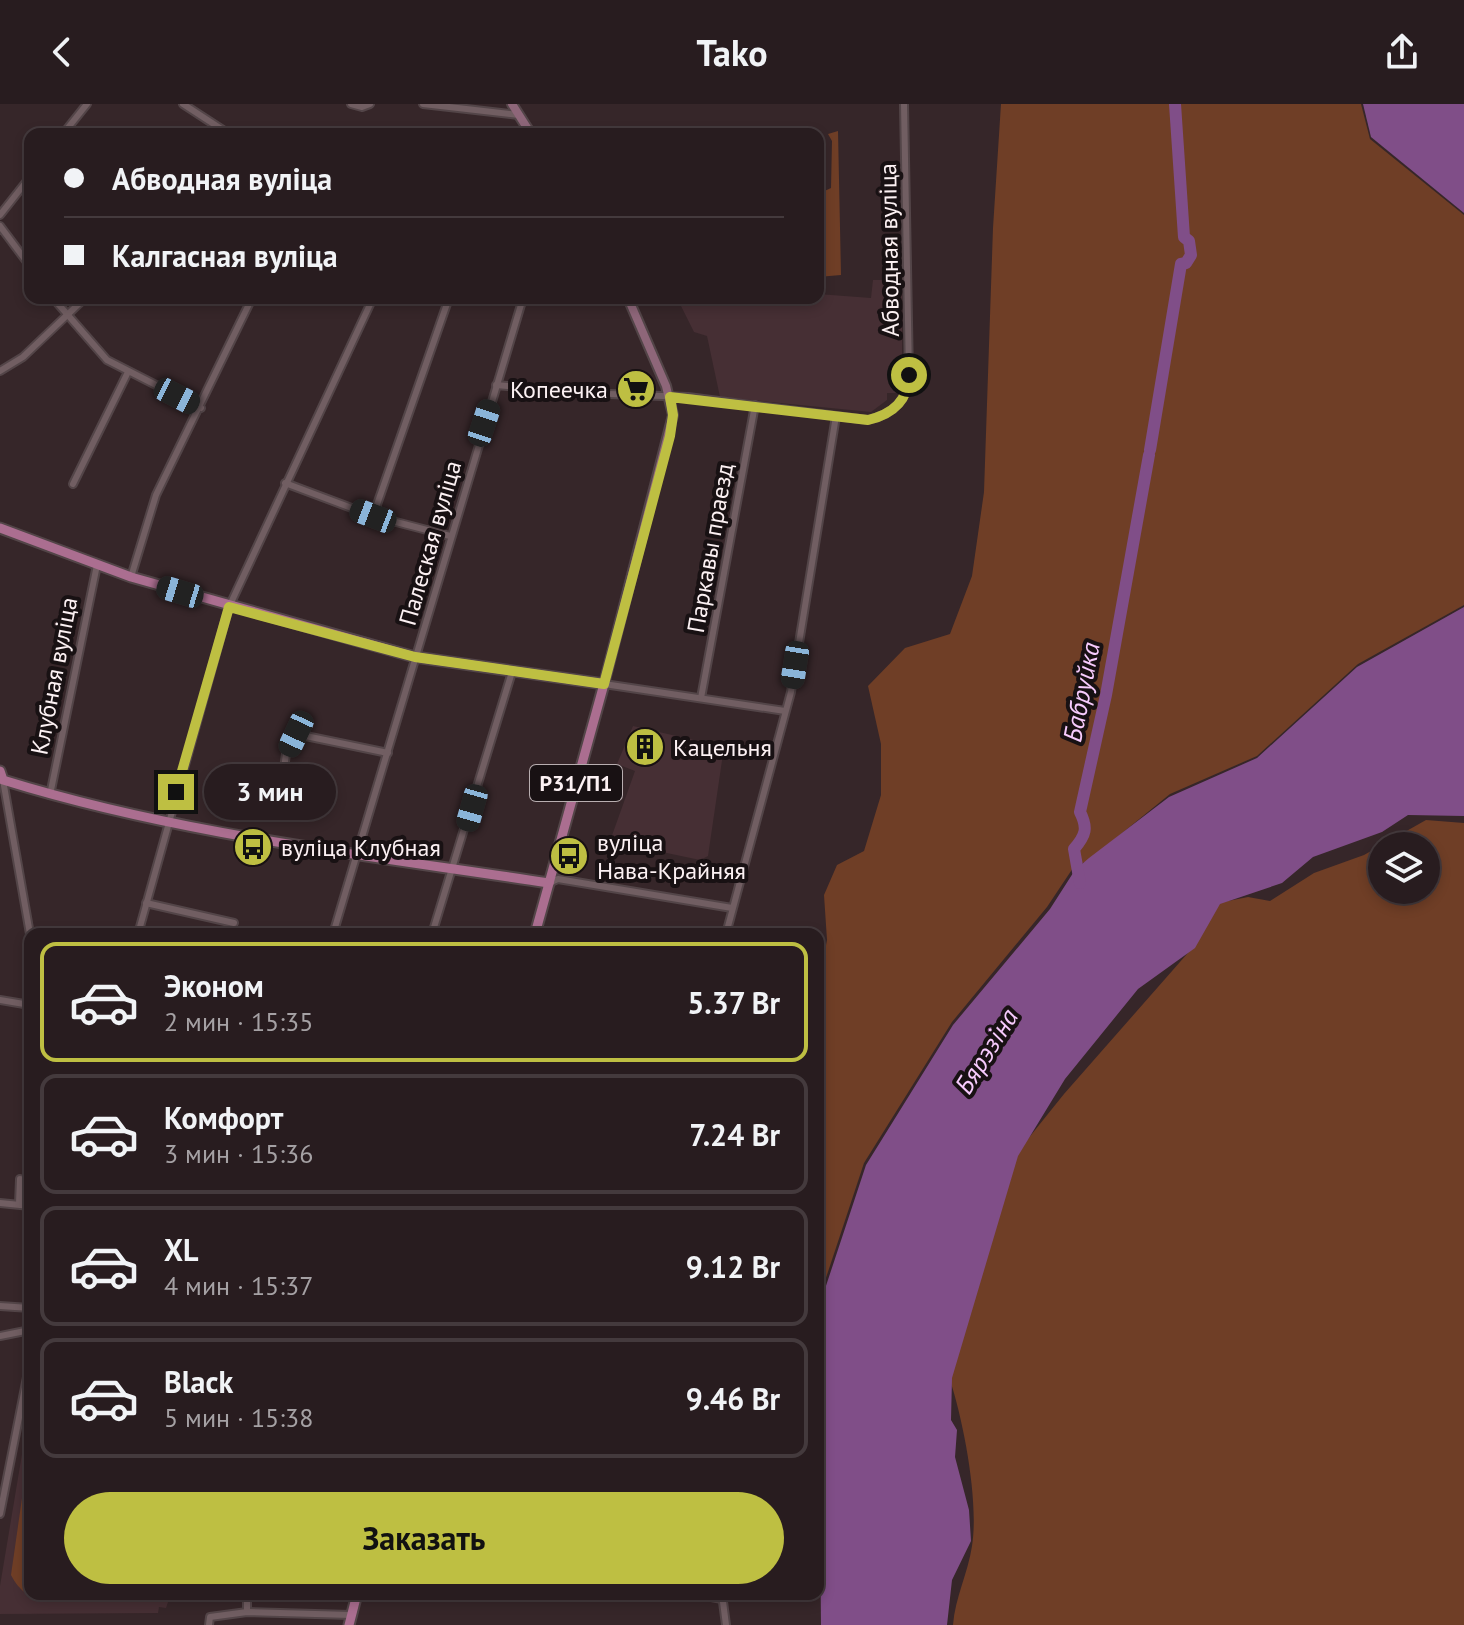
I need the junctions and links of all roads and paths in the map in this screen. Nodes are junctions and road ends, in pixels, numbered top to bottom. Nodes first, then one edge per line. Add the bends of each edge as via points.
1 (87, 104) edge
2 (183, 104) edge
3 (351, 104) edge
4 (370, 104) edge
5 (423, 104) edge
6 (512, 104) edge
7 (904, 104) edge
8 (519, 115) junction
9 (68, 128) edge
10 (220, 128) edge
11 (527, 128) edge
12 (24, 185) edge
13 (0, 215) edge
14 (0, 226) edge
15 (24, 258) edge
16 (57, 304) edge
17 (79, 304) edge
18 (249, 304) edge
19 (369, 304) edge
20 (447, 304) edge
21 (521, 304) edge
22 (631, 304) edge
23 (66, 316) junction
24 (0, 371) edge
25 (128, 372) junction
26 (496, 385) junction
27 (670, 397) junction
28 (755, 405) junction
29 (201, 408) junction
30 (836, 416) junction
31 (285, 483) junction
32 (73, 484) dead end
33 (373, 516) junction
34 (0, 528) edge
35 (450, 536) junction
36 (97, 565) junction
37 (131, 577) junction
38 (229, 607) junction
39 (415, 657) junction
40 (512, 672) junction
41 (604, 684) junction
42 (701, 698) junction
43 (785, 711) junction
44 (388, 753) junction
45 (1, 776) edge
46 (283, 776) dead end
47 (50, 795) junction
48 (167, 822) junction
49 (356, 855) junction
50 (454, 868) junction
51 (549, 883) junction
52 (146, 903) junction
53 (732, 908) junction
54 (234, 923) dead end
55 (29, 928) edge
56 (140, 928) edge
57 (335, 928) edge
58 (434, 928) edge
59 (537, 928) edge
60 (727, 928) edge
61 (0, 1000) edge
62 (24, 1004) edge
63 (20, 1179) dead end
64 (0, 1203) edge
65 (19, 1204) junction
66 (24, 1205) edge
67 (0, 1306) edge
68 (24, 1308) edge
69 (24, 1331) edge
70 (0, 1336) edge
71 (24, 1392) edge
72 (0, 1514) edge
73 (247, 1600) edge
74 (355, 1600) edge
75 (723, 1600) edge
76 (247, 1612) junction
77 (350, 1620) edge
78 (209, 1625) edge
79 (726, 1625) edge

1 - 9 street
2 - 10 street
3 - 4 street
5 - 8 street
6 - 8 main road
7 - 30 street, Абводная вуліца via 909,387 896,408 868,420
8 - 11 main road
12 - 13 street
14 - 15 street
16 - 23 street
17 - 23 street
18 - 29 street
19 - 31 street
20 - 33 street
21 - 26 street, Палеская вуліца
22 - 27 main road
23 - 24 street
23 - 25 street via 107,360
25 - 29 street
25 - 32 street
26 - 27 street
26 - 35 street, Палеская вуліца
27 - 28 street
27 - 41 main road via 670,436
28 - 30 street
28 - 42 street, Паркавы праезд
29 - 37 street via 156,495
30 - 43 street
31 - 33 street
31 - 38 street
33 - 35 street
34 - 36 main road
35 - 39 street, Палеская вуліца
36 - 37 main road
36 - 47 street, Клубная вуліца
37 - 38 main road
38 - 39 main road
38 - 48 street
39 - 40 main road
39 - 44 street, Палеская вуліца
40 - 41 main road
40 - 50 street
41 - 42 street
41 - 51 main road, Р31/П1
42 - 43 street
43 - 53 street
44 - 46 street via 296,734
44 - 49 street, Палеская вуліца
45 - 47 main road, Клубная вуліца
45 - 55 street
47 - 48 main road, Клубная вуліца
48 - 49 main road, Клубная вуліца
48 - 52 street
49 - 50 main road, Клубная вуліца
49 - 57 street, Палеская вуліца
50 - 51 main road, Клубная вуліца
50 - 58 street
51 - 53 street, Клубная вуліца via 558,879
51 - 59 main road, Р31/П1
52 - 54 street
52 - 56 street
53 - 60 street
61 - 62 street
63 - 65 street
64 - 65 street
65 - 66 street
67 - 68 street
69 - 70 street
71 - 72 street
73 - 76 street
74 - 77 main road
75 - 79 street
76 - 77 street
76 - 78 street via 210,1617

